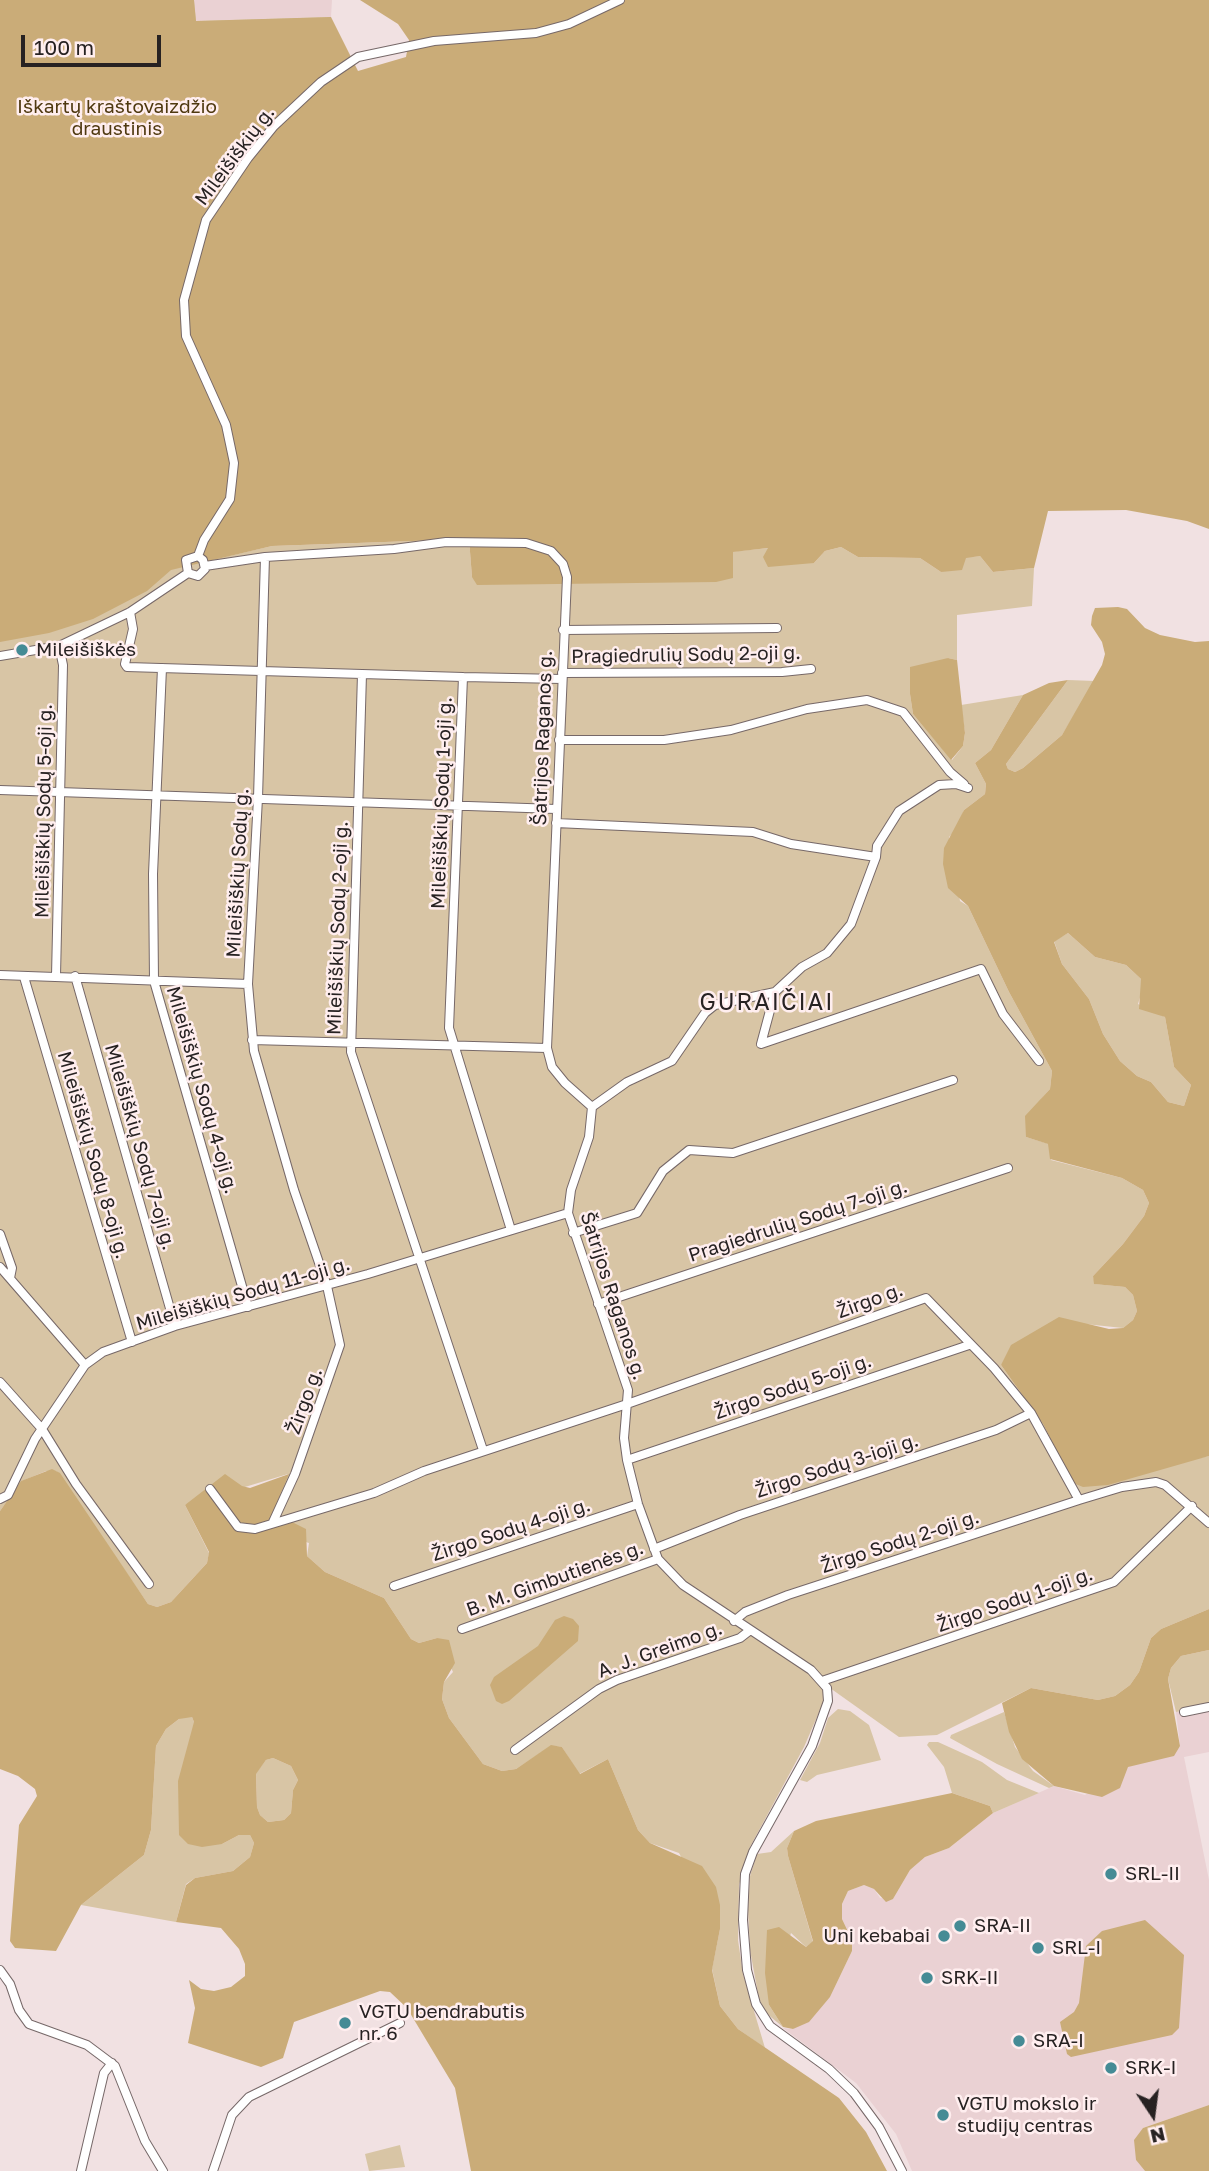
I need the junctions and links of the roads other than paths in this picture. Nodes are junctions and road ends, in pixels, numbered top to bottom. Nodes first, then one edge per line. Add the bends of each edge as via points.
1 (620, 0) edge
2 (198, 556) junction
3 (265, 557) junction
4 (205, 566) junction
5 (188, 573) junction
6 (130, 612) junction
7 (777, 628) dead end
8 (564, 630) junction
9 (59, 646) junction
10 (0, 656) edge
11 (162, 668) junction
12 (262, 669) junction
13 (811, 669) dead end
14 (362, 674) junction
15 (562, 676) junction
16 (463, 677) junction
17 (559, 740) junction
18 (0, 790) edge
19 (58, 792) junction
20 (159, 794) junction
21 (258, 798) junction
22 (358, 800) junction
23 (458, 804) junction
24 (556, 809) junction
25 (556, 823) junction
26 (876, 857) junction
27 (0, 975) edge
28 (56, 976) junction
29 (75, 976) junction
30 (24, 977) junction
31 (154, 981) junction
32 (248, 984) junction
33 (775, 992) junction
34 (252, 1040) junction
35 (349, 1040) junction
36 (453, 1044) junction
37 (547, 1048) junction
38 (1038, 1061) dead end
39 (953, 1080) dead end
40 (592, 1107) junction
41 (1008, 1168) dead end
42 (568, 1213) junction
43 (511, 1230) junction
44 (573, 1233) junction
45 (0, 1234) edge
46 (421, 1256) junction
47 (0, 1267) edge
48 (10, 1278) junction
49 (327, 1286) junction
50 (598, 1304) junction
51 (248, 1307) junction
52 (175, 1326) junction
53 (132, 1342) junction
54 (969, 1345) junction
55 (85, 1365) junction
56 (0, 1382) edge
57 (630, 1403) junction
58 (1031, 1413) junction
59 (42, 1429) junction
60 (483, 1450) junction
61 (627, 1460) junction
62 (210, 1489) dead end
63 (0, 1499) edge
64 (1079, 1500) junction
65 (638, 1504) junction
66 (1192, 1506) junction
67 (273, 1522) junction
68 (1209, 1523) edge
69 (654, 1549) junction
70 (658, 1559) junction
71 (149, 1584) dead end
72 (394, 1586) dead end
73 (734, 1620) junction
74 (462, 1629) dead end
75 (749, 1631) junction
76 (822, 1681) junction
77 (1209, 1707) edge
78 (1184, 1712) dead end
79 (515, 1750) dead end
80 (0, 1970) edge
81 (400, 2023) dead end
82 (112, 2063) junction
83 (81, 2171) edge
84 (163, 2171) edge
85 (213, 2171) edge
86 (902, 2171) edge

1 - 2 street, Mileišiškių g. via 537,33 434,41 358,57 298,102 236,175 206,220 184,300 186,336 226,425 234,463 230,499
2 - 4 street
2 - 5 street via 186,560
3 - 4 street, Šatrijos Raganos g.
3 - 8 street, Šatrijos Raganos g. via 446,542 542,546 558,556 566,577
3 - 12 street, Mileišiškių Sodų g.
4 - 5 street via 198,576
5 - 6 street
6 - 9 street
6 - 11 street, Mileišiškių Sodų 1-oji g. via 133,629 125,664
7 - 8 street
8 - 15 street, Šatrijos Raganos g.
9 - 10 street
9 - 19 street, Mileišiškių Sodų 5-oji g. via 63,665
11 - 12 street, Mileišiškių Sodų 1-oji g.
11 - 20 street, Mileišiškių Sodų 4-oji g.
12 - 14 street, Mileišiškių Sodų 1-oji g.
12 - 21 street, Mileišiškių Sodų g.
13 - 15 street, Pragiedrulių Sodų 2-oji g.
14 - 16 street, Mileišiškių Sodų 1-oji g.
14 - 22 street, Mileišiškių Sodų 2-oji g.
15 - 16 street, Pragiedrulių Sodų 2-oji g.
15 - 17 street, Šatrijos Raganos g.
16 - 23 street, Mileišiškių Sodų 1-oji g.
17 - 24 street, Šatrijos Raganos g.
17 - 26 street via 664,740 867,700 903,712 968,788 939,785 909,802 881,836
18 - 19 street
19 - 20 street
19 - 28 street, Mileišiškių Sodų 5-oji g.
20 - 21 street
20 - 31 street, Mileišiškių Sodų 4-oji g. via 153,874
21 - 22 street
21 - 32 street, Mileišiškių Sodų g.
22 - 23 street
22 - 35 street, Mileišiškių Sodų 2-oji g.
23 - 24 street
23 - 36 street, Mileišiškių Sodų 1-oji g. via 449,1028
24 - 25 street, Šatrijos Raganos g.
25 - 26 street via 753,832 791,844
25 - 37 street, Šatrijos Raganos g.
26 - 33 street via 844,935
27 - 30 street, Mileišiškių Sodų g.
28 - 29 street, Mileišiškių Sodų g.
28 - 30 street, Mileišiškių Sodų g.
29 - 31 street, Mileišiškių Sodų g.
29 - 52 street, Mileišiškių Sodų 7-oji g.
30 - 53 street, Mileišiškių Sodų 8-oji g.
31 - 32 street, Mileišiškių Sodų g.
31 - 51 street, Mileišiškių Sodų 4-oji g.
32 - 34 street, Žirgo g.
33 - 38 street via 761,1044 981,969 1003,1014
33 - 40 street via 715,1005 672,1061 627,1082
34 - 35 street
34 - 49 street, Žirgo g. via 294,1190
35 - 36 street
35 - 46 street, Mileišiškių Sodų 2-oji g.
36 - 37 street
36 - 43 street, Mileišiškių Sodų 1-oji g.
37 - 40 street, Šatrijos Raganos g. via 552,1067
39 - 44 street via 733,1153 689,1150 663,1171 637,1213
40 - 42 street, Šatrijos Raganos g. via 589,1137
41 - 50 street, Pragiedrulių Sodų 7-oji g.
42 - 43 street, Mileišiškių Sodų 11-oji g.
42 - 44 street, Šatrijos Raganos g.
43 - 46 street, Mileišiškių Sodų 11-oji g.
44 - 50 street, Šatrijos Raganos g.
45 - 48 street via 12,1268
46 - 49 street, Mileišiškių Sodų 11-oji g.
46 - 60 street
47 - 48 street
48 - 55 street
49 - 51 street, Mileišiškių Sodų 11-oji g.
49 - 67 street, Žirgo g. via 340,1335 339,1356
50 - 57 street, Šatrijos Raganos g.
51 - 52 street, Mileišiškių Sodų 11-oji g.
52 - 53 street, Mileišiškių Sodų 11-oji g.
53 - 55 street, Mileišiškių Sodų 11-oji g. via 103,1352
54 - 57 street, Žirgo g. via 926,1298
54 - 58 street, Žirgo g.
54 - 61 street, Žirgo Sodų 5-oji g.
55 - 59 street, Mileišiškių Sodų 11-oji g.
56 - 59 street
57 - 60 street, Žirgo g.
57 - 61 street, Šatrijos Raganos g. via 624,1437
58 - 64 street, Žirgo g.
58 - 69 street, Žirgo Sodų 3-ioji g. via 996,1430
59 - 63 street, Mileišiškių Sodų 11-oji g. via 8,1494
59 - 71 street
60 - 67 street, Žirgo g. via 374,1493
61 - 65 street, Šatrijos Raganos g.
62 - 67 street, Žirgo g. via 238,1527 256,1529
64 - 66 street via 1156,1482
64 - 73 street, Žirgo Sodų 2-oji g. via 788,1595
65 - 69 street, Šatrijos Raganos g.
65 - 72 street, Žirgo Sodų 4-oji g.
66 - 68 street
66 - 76 street, Žirgo Sodų 1-oji g. via 1127,1572 1101,1588
69 - 70 street, Šatrijos Raganos g.
70 - 73 street, Šatrijos Raganos g. via 683,1586
70 - 74 street, B. M. Gimbutienės g.
73 - 75 street, Šatrijos Raganos g.
75 - 76 street, Šatrijos Raganos g.
75 - 79 street, A. J. Greimo g. via 599,1689
76 - 86 street via 828,1701 812,1746 745,1874 747,1970 756,2004 770,2026 854,2093
77 - 78 street
80 - 82 street via 29,2024 87,2045
81 - 85 street via 249,2097 232,2115
82 - 83 street via 104,2073
82 - 84 street

